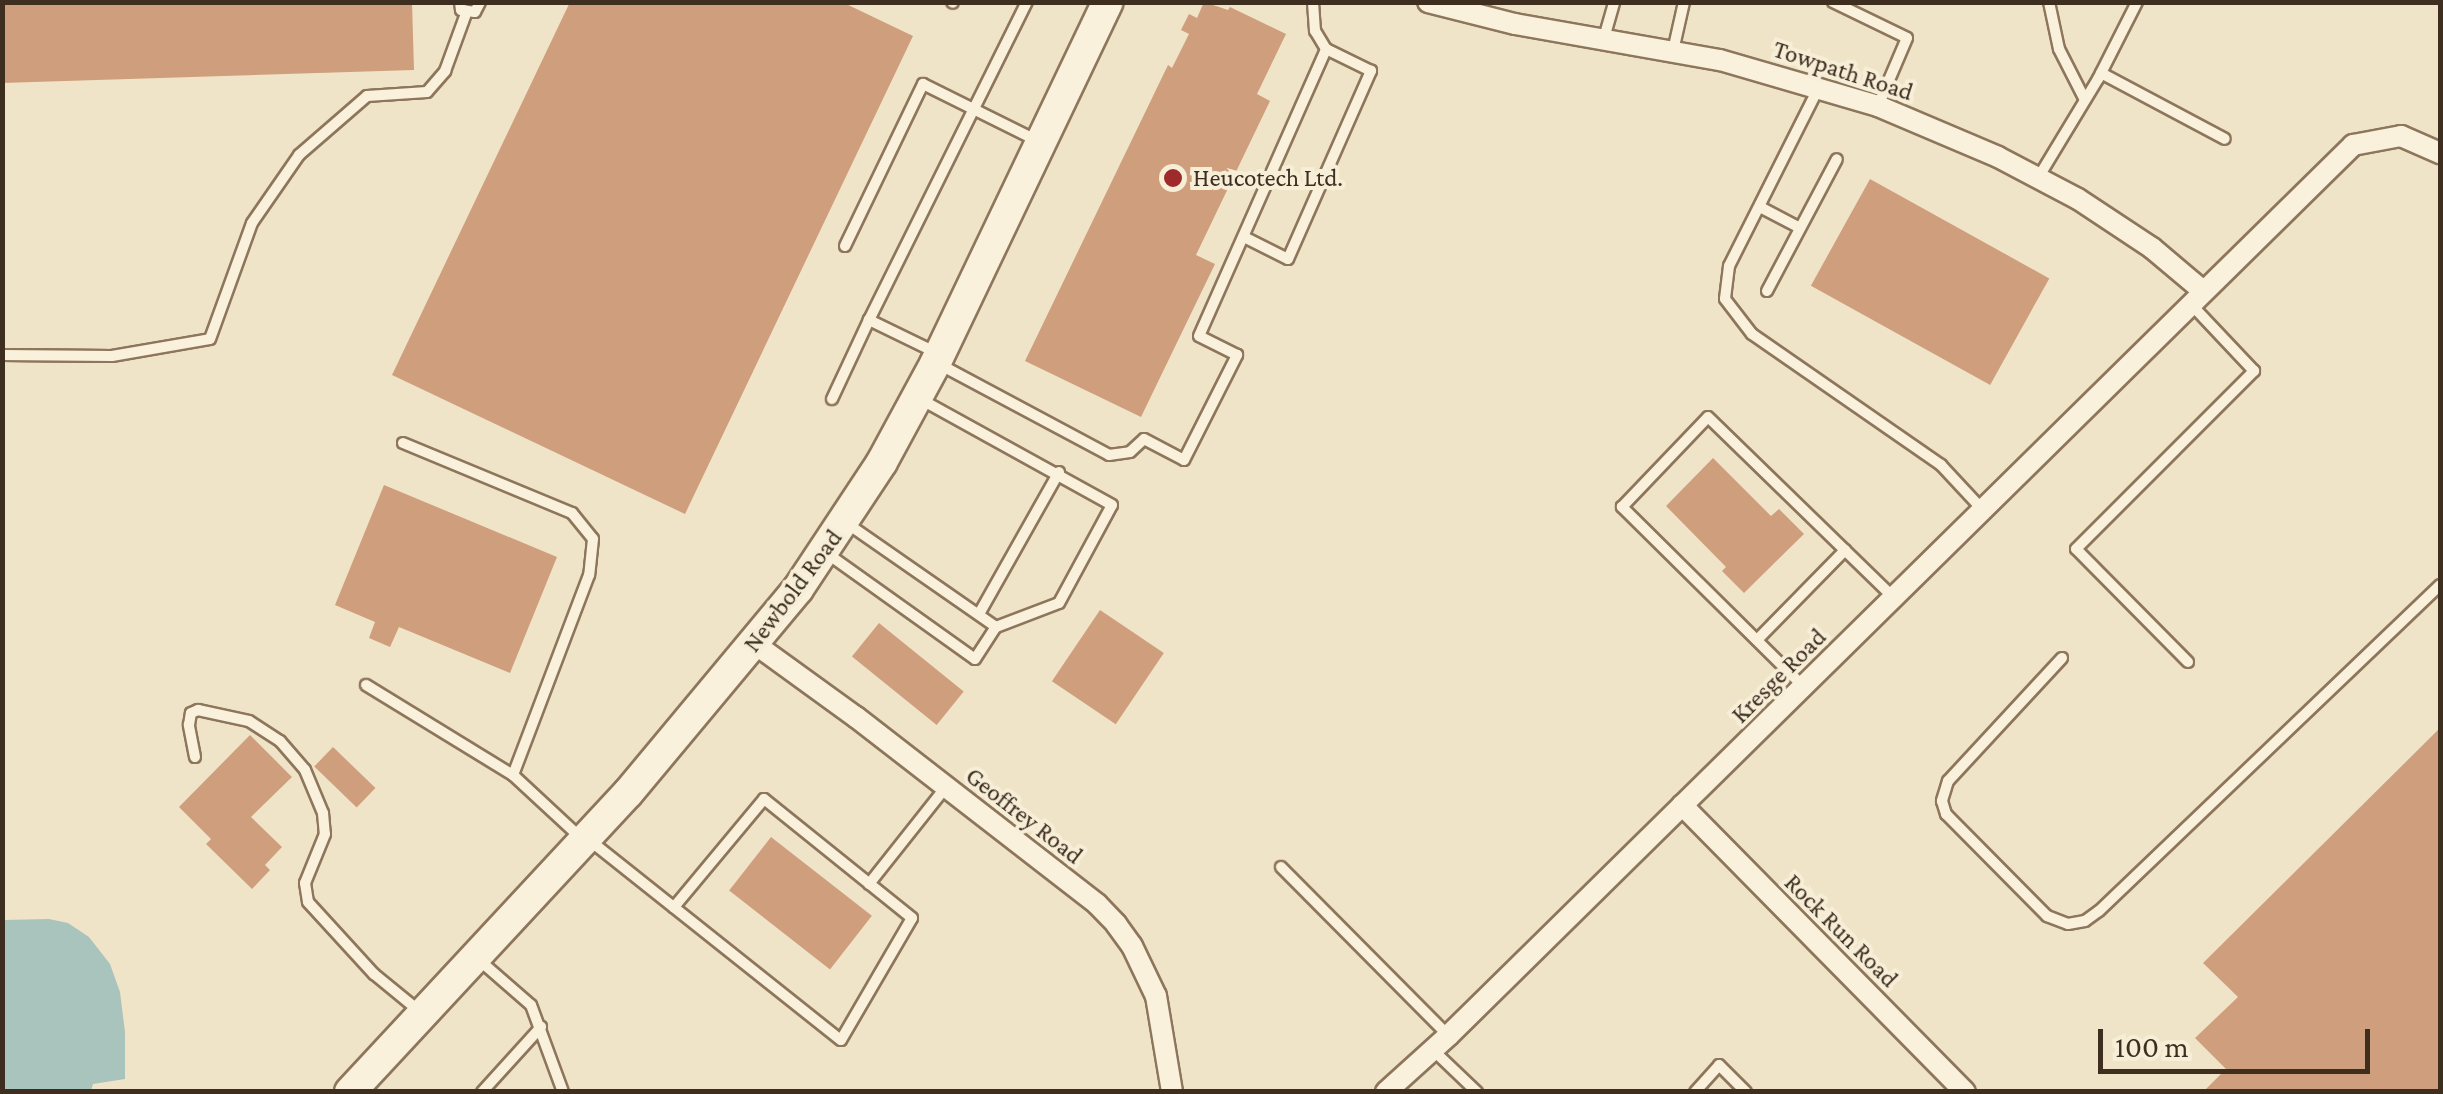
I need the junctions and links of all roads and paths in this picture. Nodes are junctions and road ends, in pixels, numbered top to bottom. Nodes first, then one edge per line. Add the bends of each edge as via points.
1 (480, 2) edge
2 (1027, 2) edge
3 (1108, 2) edge
4 (1313, 2) edge
5 (1428, 2) edge
6 (1614, 2) edge
7 (1684, 2) edge
8 (1833, 2) edge
9 (2049, 2) edge
10 (2137, 2) edge
11 (464, 7) edge
12 (1500, 11) edge
13 (1604, 38) junction
14 (1326, 49) junction
15 (1672, 51) junction
16 (2101, 73) junction
17 (1819, 86) junction
18 (2085, 100) junction
19 (1878, 106) junction
20 (973, 108) junction
21 (2225, 139) dead end
22 (1041, 142) junction
23 (2440, 153) edge
24 (1837, 159) dead end
25 (2038, 178) junction
26 (1760, 207) junction
27 (1800, 228) junction
28 (1244, 236) junction
29 (845, 246) dead end
30 (1766, 291) dead end
31 (2196, 297) junction
32 (870, 320) junction
33 (2, 355) edge
34 (938, 358) junction
35 (917, 397) junction
36 (832, 399) dead end
37 (403, 442) dead end
38 (1059, 472) junction
39 (1982, 509) junction
40 (845, 522) junction
41 (1845, 550) junction
42 (824, 552) junction
43 (2440, 585) edge
44 (1893, 598) junction
45 (979, 614) junction
46 (996, 626) junction
47 (1757, 640) junction
48 (755, 644) junction
49 (2062, 658) dead end
50 (2188, 662) dead end
51 (366, 686) dead end
52 (1803, 686) junction
53 (195, 757) dead end
54 (514, 775) junction
55 (946, 787) junction
56 (1682, 805) junction
57 (586, 840) junction
58 (1281, 867) dead end
59 (870, 884) junction
60 (674, 907) junction
61 (477, 958) junction
62 (423, 1014) junction
63 (541, 1026) junction
64 (1441, 1042) junction
65 (350, 1092) edge
66 (482, 1092) edge
67 (563, 1092) edge
68 (1172, 1092) edge
69 (1386, 1092) edge
70 (1476, 1092) edge
71 (1695, 1092) edge
72 (1746, 1092) edge
73 (1964, 1092) edge

1 - 11 lane via 475,12
2 - 20 lane
3 - 22 main road, Newbold Road
4 - 14 lane via 1315,31
5 - 12 street, Towpath Road
6 - 13 lane
7 - 15 lane
8 - 19 lane via 1907,38
9 - 18 lane via 2059,49
10 - 16 lane
11 - 33 lane via 445,71 427,92 367,96 299,155 252,223 210,339 112,356
12 - 13 street, Towpath Road
13 - 15 street, Towpath Road
14 - 28 lane
14 - 28 lane via 1371,71 1288,258
15 - 17 street, Towpath Road
16 - 18 lane
16 - 21 lane
17 - 19 street, Towpath Road
17 - 26 lane
18 - 25 lane
19 - 25 street, Towpath Road
20 - 22 lane
20 - 29 lane via 923,84
20 - 32 lane
22 - 34 main road, Newbold Road
23 - 31 street, Kresge Road via 2401,136 2353,145
24 - 27 lane
25 - 31 street, Towpath Road via 2116,222
26 - 27 lane
26 - 39 lane via 1726,278 1730,311 1752,334 1941,465
27 - 30 lane
28 - 34 lane via 1200,336 1237,355 1184,460 1144,439 1130,452 1109,455
31 - 39 street, Kresge Road
31 - 50 lane via 2254,371 2076,550
32 - 34 lane
32 - 36 lane
34 - 35 main road, Newbold Road
35 - 38 lane
35 - 40 main road, Newbold Road
37 - 54 lane via 572,513 593,539 589,574
38 - 45 lane
38 - 46 lane via 1112,505 1058,603
39 - 44 street, Kresge Road
40 - 42 main road, Newbold Road
40 - 45 lane
41 - 44 lane
41 - 47 lane
41 - 47 lane via 1708,417 1622,507
42 - 46 lane via 975,658
42 - 48 main road, Newbold Road
43 - 49 lane via 2099,911 2068,924 2046,916 1946,814 1942,801 1948,780
44 - 52 street, Kresge Road
45 - 46 lane
47 - 52 lane
48 - 55 street, Geoffrey Road
48 - 57 main road, Newbold Road
51 - 54 lane
52 - 56 street, Kresge Road
53 - 62 lane via 190,725 198,710 249,721 305,770 323,813 324,834 305,883 308,902 374,974
54 - 57 lane
55 - 59 lane
55 - 68 street, Geoffrey Road via 1097,904 1124,935 1156,996
56 - 64 street, Kresge Road
56 - 73 street, Rock Run Road
57 - 60 lane
57 - 61 main road, Newbold Road
58 - 64 lane
59 - 60 lane via 764,799
59 - 60 lane via 912,918 842,1040
61 - 62 main road, Newbold Road
61 - 63 lane via 531,1005
62 - 65 main road, Newbold Road
63 - 66 lane
63 - 67 lane
64 - 69 street, Kresge Road
64 - 70 lane
71 - 72 lane via 1720,1065

